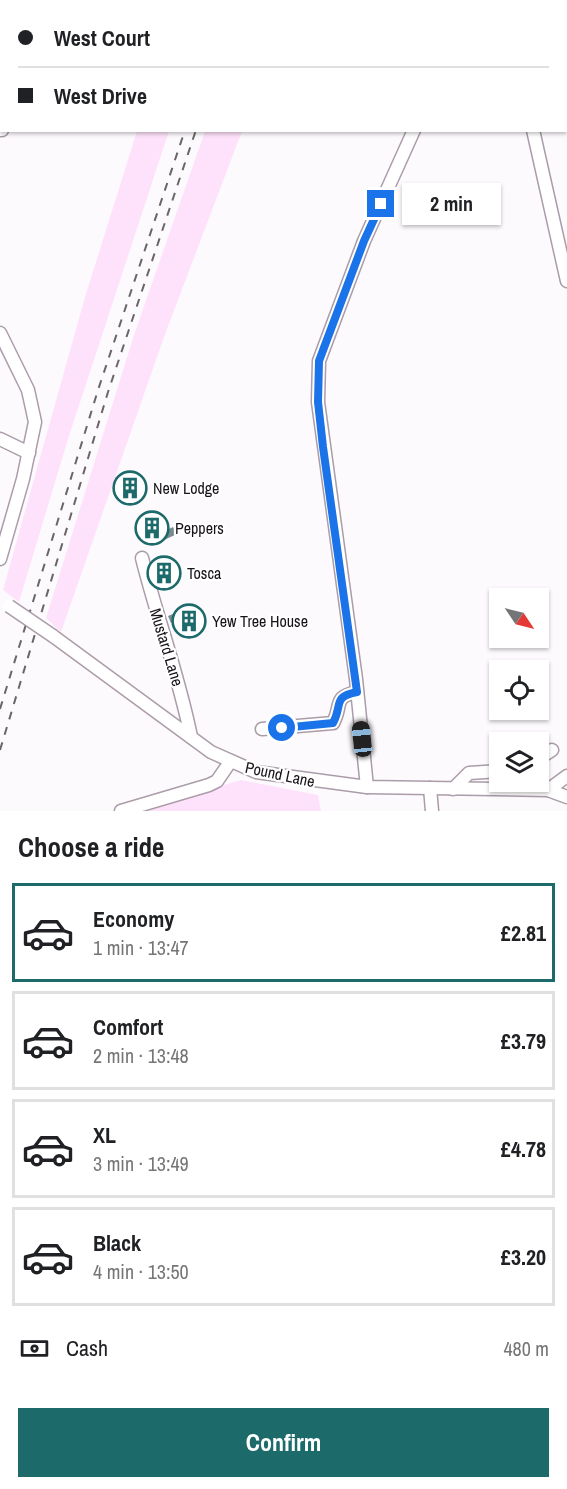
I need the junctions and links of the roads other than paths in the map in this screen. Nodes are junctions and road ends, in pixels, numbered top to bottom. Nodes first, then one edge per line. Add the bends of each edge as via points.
1 (413, 132) edge
2 (533, 132) edge
3 (567, 280) edge
4 (0, 333) edge
5 (0, 439) edge
6 (29, 453) junction
7 (142, 558) dead end
8 (0, 559) edge
9 (5, 602) edge
10 (357, 692) junction
11 (262, 729) dead end
12 (191, 737) junction
13 (552, 750) dead end
14 (549, 752) edge
15 (230, 762) junction
16 (489, 772) edge
17 (567, 776) edge
18 (367, 787) junction
19 (430, 788) junction
20 (453, 789) junction
21 (489, 789) edge
22 (549, 789) edge
23 (549, 790) edge
24 (567, 797) edge
25 (121, 811) edge
26 (431, 811) edge

1 - 10 street via 364,241 319,361 322,437
2 - 3 street
4 - 6 street via 28,390 35,422
5 - 6 street
6 - 8 street
7 - 12 street, Mustard Lane
9 - 12 street, Pound Lane, bridge
10 - 11 street via 344,694 338,701 333,723
10 - 18 street
12 - 15 street, Pound Lane
13 - 14 street
15 - 18 street, Pound Lane via 256,772
15 - 25 street via 217,781 209,785
16 - 20 street via 469,773
17 - 22 street
18 - 19 street, Pound Lane
19 - 20 street, Pound Lane
19 - 26 street
20 - 21 street, Pound Lane
23 - 24 street, Pound Lane

